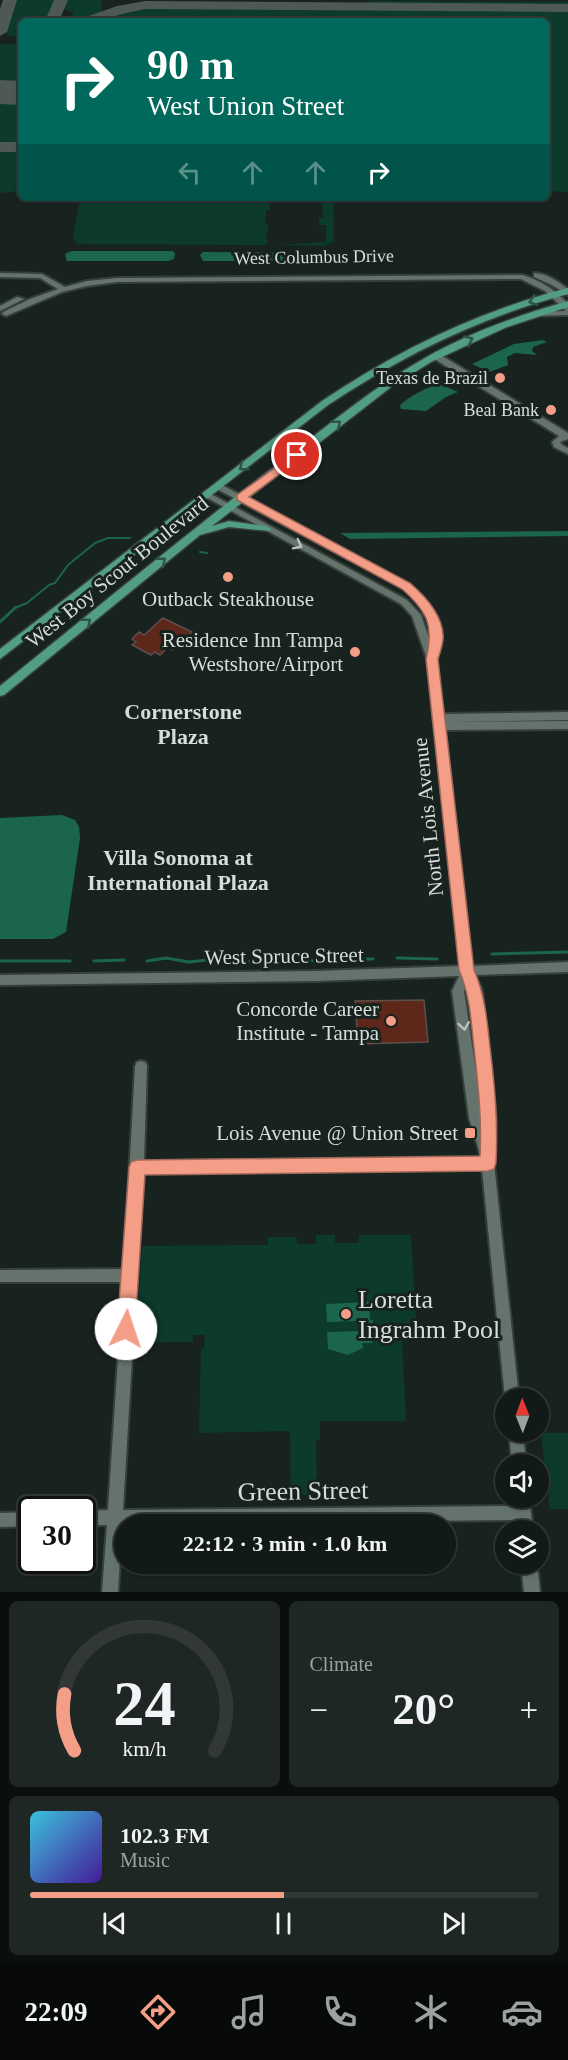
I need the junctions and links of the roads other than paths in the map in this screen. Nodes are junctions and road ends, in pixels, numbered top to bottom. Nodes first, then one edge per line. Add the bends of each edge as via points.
1 (0, 276) edge
2 (59, 286) junction
3 (568, 292) edge
4 (556, 294) junction
5 (567, 307) edge
6 (501, 311) junction
7 (3, 312) edge
8 (432, 358) junction
9 (499, 400) junction
10 (567, 436) edge
11 (556, 442) junction
12 (568, 451) edge
13 (218, 486) junction
14 (206, 495) junction
15 (241, 498) junction
16 (227, 508) junction
17 (266, 529) junction
18 (195, 534) junction
19 (0, 655) edge
20 (432, 659) junction
21 (0, 692) edge
22 (568, 716) edge
23 (513, 721) junction
24 (439, 722) junction
25 (568, 725) edge
26 (568, 967) edge
27 (467, 970) junction
28 (0, 980) edge
29 (141, 1065) dead end
30 (488, 1163) junction
31 (137, 1167) junction
32 (130, 1275) junction
33 (0, 1276) edge
34 (511, 1388) edge
35 (523, 1508) edge
36 (524, 1513) junction
37 (114, 1514) edge
38 (442, 1514) edge
39 (96, 1518) edge
40 (114, 1518) joint
41 (18, 1519) edge
42 (0, 1520) edge
43 (525, 1520) edge
44 (530, 1574) edge
45 (110, 1592) edge
46 (532, 1592) edge

1 - 2 street via 42,276
2 - 3 street, West Columbus Drive via 117,274 523,271 542,276
2 - 4 street, West Columbus Drive via 117,280 499,276 536,281
2 - 7 street
3 - 4 main road, West Boy Scout Boulevard
4 - 5 street, West Columbus Drive
4 -> 6 main road, West Boy Scout Boulevard
8 -> 5 main road, West Boy Scout Boulevard via 536,314
6 - 8 main road via 492,319 434,344 427,350
6 -> 13 main road, West Boy Scout Boulevard via 423,342 368,373
8 - 9 street
15 -> 8 main road, West Boy Scout Boulevard via 388,385
9 - 10 street
9 - 11 street
10 - 11 street
11 - 12 street
13 - 14 main road, West Boy Scout Boulevard
13 - 15 street, North Lois Avenue
14 - 16 street, North Lois Avenue
14 - 19 main road, West Boy Scout Boulevard
15 - 16 main road, West Boy Scout Boulevard
15 - 20 street, North Lois Avenue via 418,596 431,615 437,636
16 - 17 street, North Lois Avenue
16 - 18 main road, West Boy Scout Boulevard
17 - 18 main road via 229,524
17 -> 20 street, North Lois Avenue via 404,602 416,615
21 -> 18 main road, West Boy Scout Boulevard
20 - 24 street, North Lois Avenue
22 - 23 street
23 - 24 street
23 - 25 street
24 - 27 street, North Lois Avenue
26 - 27 street, West Spruce Street
27 - 28 street, West Spruce Street
27 - 30 street, North Lois Avenue via 458,991 475,1118
29 - 31 street
30 - 31 street
30 - 34 street, North Lois Avenue
31 - 32 street
32 - 33 street
32 - 37 street
35 - 36 street
36 - 38 street, Green Street
36 - 43 street
39 - 40 street, Green Street
40 - 45 street
41 - 42 street
44 - 46 street

